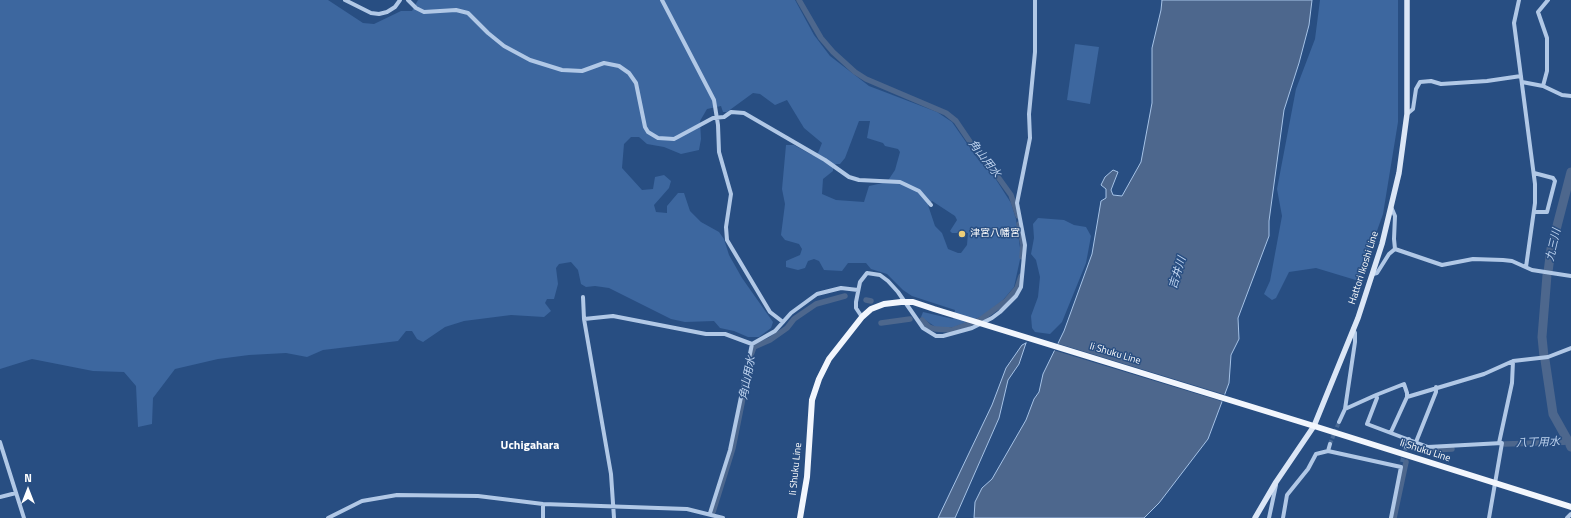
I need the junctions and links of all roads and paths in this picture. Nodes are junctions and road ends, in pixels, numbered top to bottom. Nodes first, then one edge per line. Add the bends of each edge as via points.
1 (345, 0) edge
2 (400, 0) edge
3 (408, 0) edge
4 (662, 0) edge
5 (1034, 0) edge
6 (1407, 0) edge
7 (1519, 0) edge
8 (1548, 0) edge
9 (1521, 76) junction
10 (1522, 82) junction
11 (1543, 86) junction
12 (1571, 96) edge
13 (1407, 114) junction
14 (718, 117) junction
15 (1534, 173) junction
16 (931, 205) dead end
17 (1392, 209) junction
18 (1535, 212) junction
19 (1395, 249) junction
20 (1526, 267) junction
21 (1373, 274) junction
22 (1571, 276) edge
23 (858, 290) junction
24 (583, 297) dead end
25 (862, 317) junction
26 (584, 319) junction
27 (783, 322) junction
28 (1353, 329) junction
29 (752, 344) junction
30 (1571, 348) edge
31 (1513, 361) junction
32 (1436, 387) junction
33 (1376, 395) junction
34 (1407, 397) junction
35 (1344, 409) junction
36 (1340, 422) tunnel mouth
37 (1314, 426) junction
38 (1391, 432) junction
39 (1409, 439) junction
40 (0, 442) edge
41 (1416, 442) junction
42 (1499, 443) junction
43 (1330, 444) tunnel mouth
44 (1406, 447) tunnel mouth
45 (1328, 451) junction
46 (1402, 462) tunnel mouth
47 (1401, 468) junction
48 (1276, 482) junction
49 (1495, 484) junction
50 (16, 494) junction
51 (0, 497) edge
52 (543, 504) junction
53 (613, 506) junction
54 (1571, 507) edge
55 (710, 513) junction
56 (1571, 514) edge
57 (24, 518) edge
58 (328, 518) edge
59 (543, 518) edge
60 (614, 518) edge
61 (723, 518) edge
62 (800, 518) edge
63 (1256, 518) edge
64 (1269, 518) edge
65 (1283, 518) edge
66 (1391, 518) edge
67 (1489, 518) edge
68 (1567, 518) edge

1 - 2 street via 371,13 379,14 395,7
3 - 14 street via 424,12 456,10 468,13 504,46 530,60 562,70 582,71 604,64 619,66 629,72 636,83 645,127 658,138 674,139
4 - 14 street via 708,87
5 - 23 street via 1035,52 1029,114 1030,138 1017,203 1025,245 1021,288 1000,312 972,328 943,336 936,336 923,328 898,292 880,275 867,273 862,277
6 - 13 main road, Hattori Ikoshi Line
7 - 9 street via 1514,23
8 - 11 street via 1538,12 1547,38 1547,71
9 - 10 street
9 - 13 street via 1440,84 1431,81 1420,82 1416,89 1413,109
10 - 11 street
10 - 15 street
11 - 12 street via 1562,96
13 - 17 main road, Hattori Ikoshi Line
14 - 16 street via 724,117 731,112 744,112 829,162 849,177 859,180 900,182 919,191
14 - 27 street via 719,152 731,194 726,227 728,240 770,312
15 - 18 street
15 - 18 street via 1553,178 1555,181 1547,212
17 - 19 street via 1395,216
17 - 21 main road, Hattori Ikoshi Line
18 - 20 street
19 - 20 street via 1442,265 1486,259 1512,261
19 - 21 street via 1377,273
20 - 22 street
21 - 28 main road, Hattori Ikoshi Line
23 - 25 street via 856,308
23 - 27 street via 841,288 817,294
24 - 26 street
25 - 37 main road, Ii Shuku Line via 884,304 912,302
25 - 62 main road, Ii Shuku Line via 829,359 815,391 811,411 807,477
26 - 29 street via 620,317 706,334 725,334
26 - 53 street via 611,474
27 - 29 street via 769,336
28 - 35 street via 1355,342
28 - 37 main road, Hattori Ikoshi Line
29 - 55 street via 730,450
30 - 31 street via 1548,357
31 - 32 street via 1484,374
31 - 42 street via 1512,383
32 - 34 street
32 - 41 street
33 - 34 street via 1404,384
33 - 35 street
33 - 38 street via 1367,424
34 - 38 street
35 - 36 street
37 - 48 main road, Hattori Ikoshi Line
37 - 49 main road, Ii Shuku Line
38 - 39 street
39 - 41 street
39 - 44 street
40 - 50 street
41 - 42 street via 1432,447
42 - 49 street via 1502,444
43 - 45 street
45 - 47 street
45 - 65 street via 1316,454 1308,469 1287,495
46 - 47 street
47 - 66 street
48 - 63 main road, Hattori Ikoshi Line
48 - 64 street
49 - 54 main road, Ii Shuku Line
49 - 67 street
50 - 51 street
50 - 57 street
52 - 53 street
52 - 58 street via 478,496 397,495 362,501
52 - 59 street
53 - 55 street via 687,509
53 - 60 street
55 - 61 street
56 - 68 street

